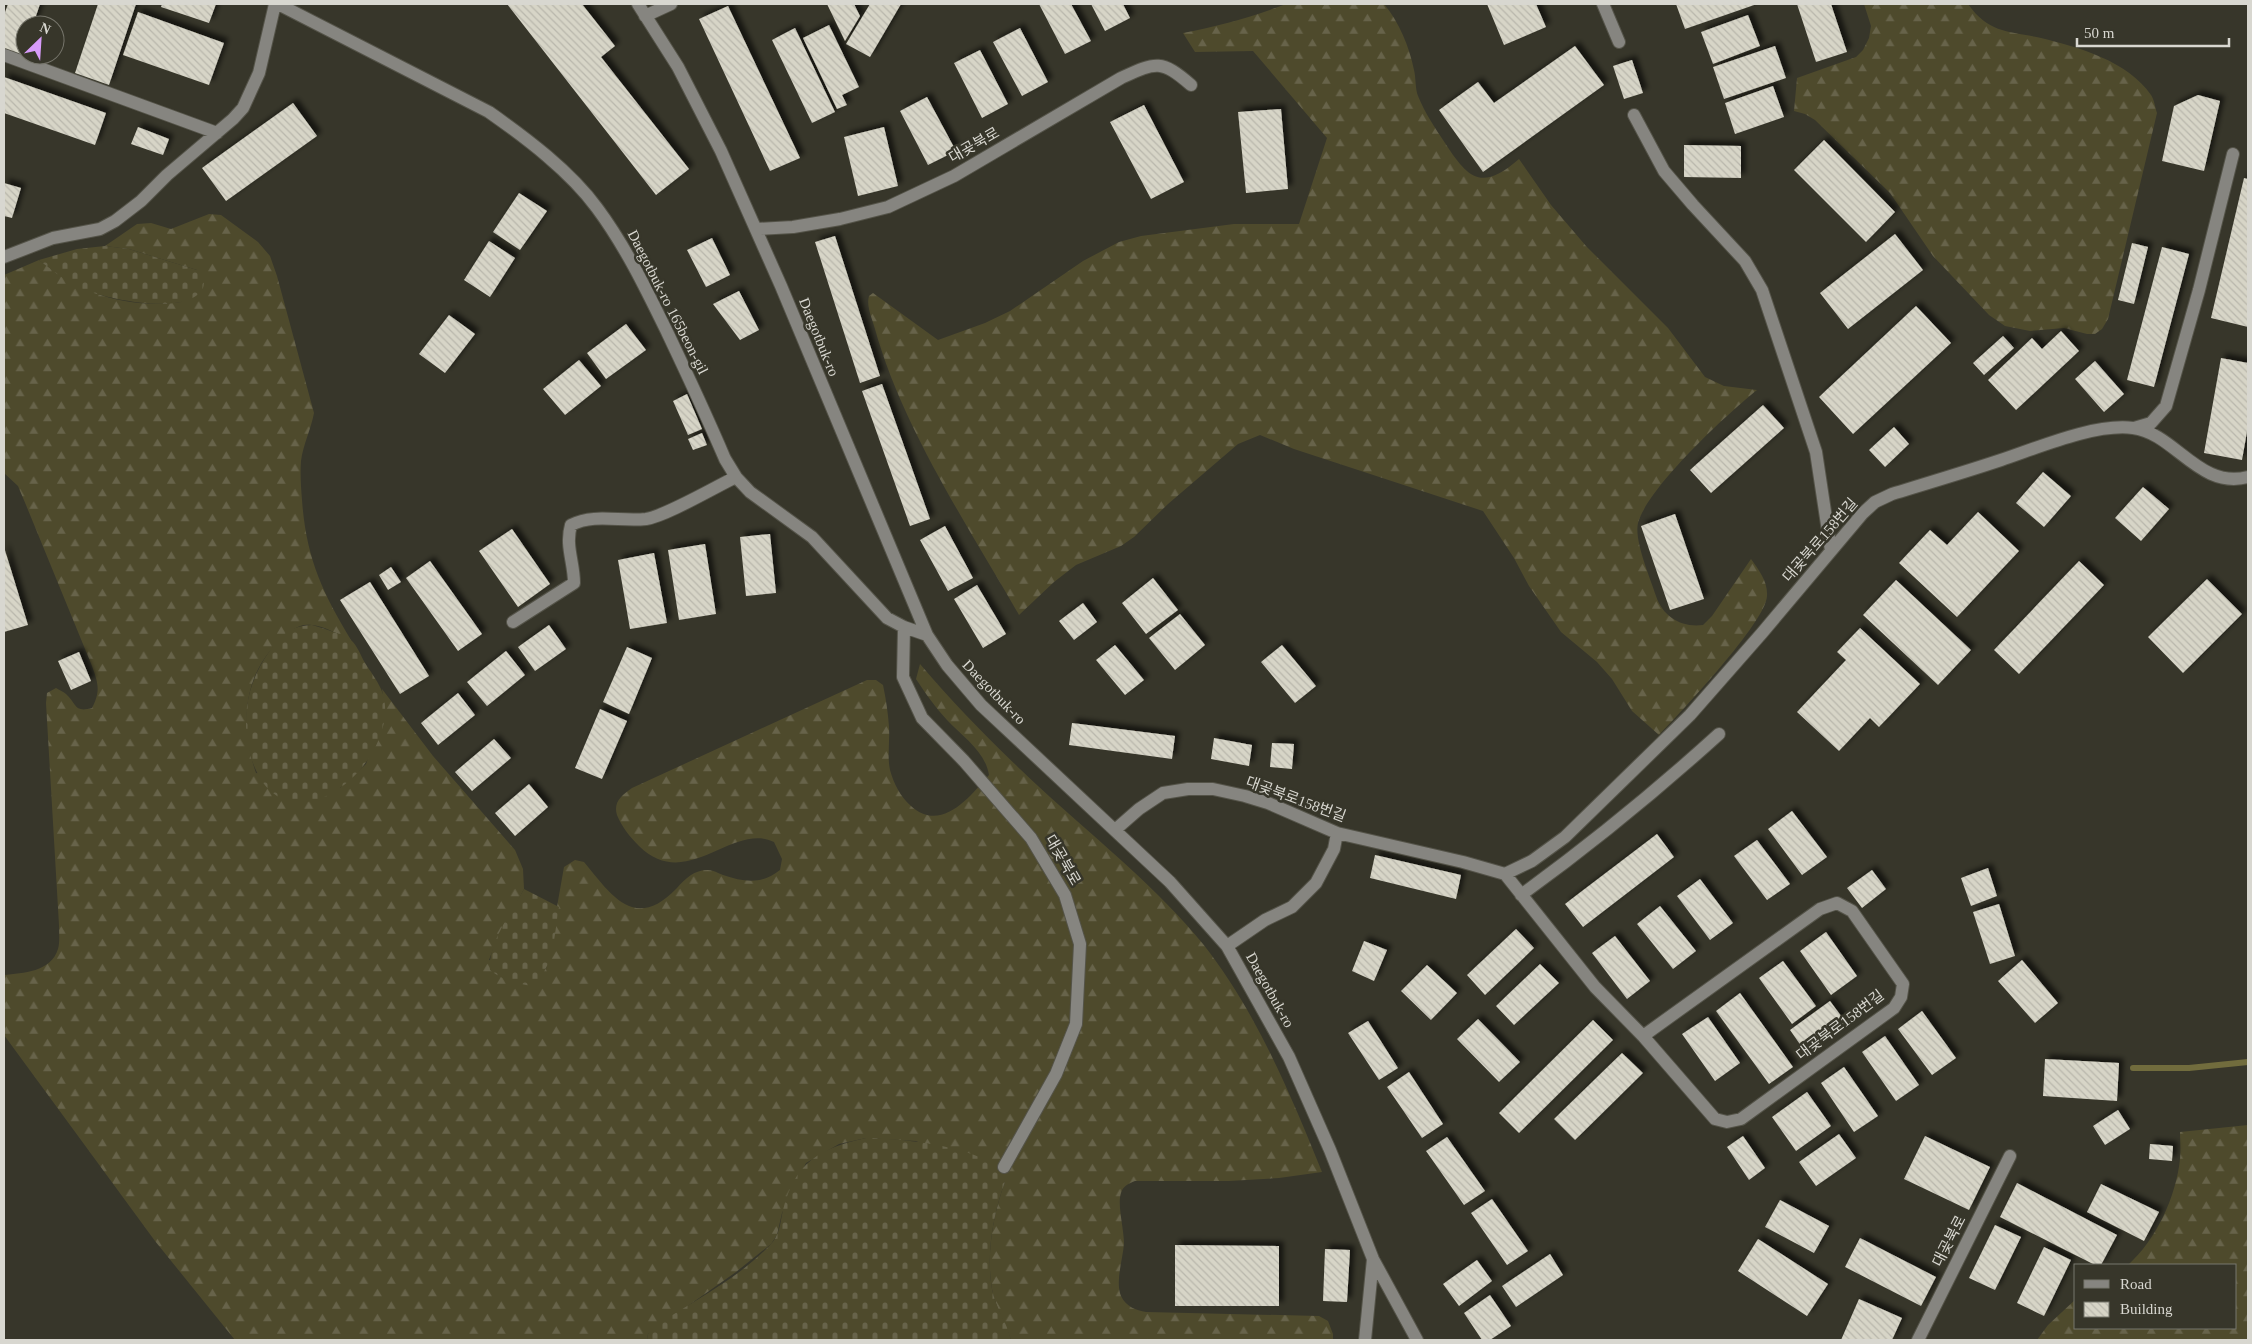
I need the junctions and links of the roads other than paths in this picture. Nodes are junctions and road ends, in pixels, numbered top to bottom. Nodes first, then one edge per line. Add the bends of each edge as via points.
1 (276, 4) edge
2 (638, 4) edge
3 (670, 4) edge
4 (1603, 4) edge
5 (645, 16) junction
6 (1618, 42) dead end
7 (4, 55) edge
8 (1191, 84) dead end
9 (1634, 115) dead end
10 (217, 133) junction
11 (2233, 154) dead end
12 (756, 229) junction
13 (4, 257) edge
14 (2134, 428) junction
15 (736, 477) junction
16 (2248, 477) edge
17 (1831, 551) junction
18 (514, 622) dead end
19 (904, 627) junction
20 (927, 635) junction
21 (1718, 734) dead end
22 (1114, 830) junction
23 (1337, 833) junction
24 (1505, 874) junction
25 (1521, 896) junction
26 (1227, 946) junction
27 (1643, 1036) junction
28 (2010, 1156) dead end
29 (1004, 1167) dead end
30 (1373, 1259) junction
31 (1366, 1340) edge
32 (1417, 1340) edge
33 (1918, 1340) edge

1 - 10 street via 259,73 244,108
1 - 15 street, Daegotbuk-ro 165beon-gil via 489,112 520,133 563,172 597,207 624,248
2 - 5 street, Daegotbuk-ro
3 - 5 street
4 - 6 street
5 - 12 street, Daegotbuk-ro via 683,76
7 - 10 street
8 - 12 street, 대곶북로 via 1174,70 1160,64 1144,67 954,176 888,207 793,227
9 - 17 street via 1664,171 1745,261 1762,290 1816,452
10 - 13 street via 115,221 100,229 53,238
11 - 14 street via 2166,406 2151,423
12 - 20 street, Daegotbuk-ro
14 - 16 street, 대곶북로158번길 via 2154,436 2215,476
14 - 17 street, 대곶북로158번길 via 2096,430 1892,494 1862,513
15 - 18 street via 647,519 583,519 570,525 567,540 574,567 574,583
15 - 19 street, Daegotbuk-ro 165beon-gil via 750,492 812,537 870,602 887,618
17 - 24 street, 대곶북로158번길 via 1690,715 1565,837 1532,861
19 - 20 street, Daegotbuk-ro 165beon-gil
19 - 29 street, 대곶북로 via 904,677 922,718 1031,838 1065,895 1080,944 1076,1024 1056,1074
20 - 22 street, Daegotbuk-ro via 981,705
21 - 25 street via 1594,842
22 - 23 street, 대곶북로158번길 via 1163,794 1188,789 1214,789 1268,804
22 - 26 street, Daegotbuk-ro via 1170,882
23 - 24 street, 대곶북로158번길
23 - 26 street via 1334,849 1316,883 1292,907 1265,920
24 - 25 street, 대곶북로158번길
25 - 27 street, 대곶북로158번길 via 1595,987
26 - 30 street, Daegotbuk-ro via 1289,1057
27 - 27 street, 대곶북로158번길 via 1715,1119 1727,1122 1741,1119 1894,1008 1902,997 1903,984 1852,911 1837,903 1820,909
28 - 33 street, 대곶북로
30 - 31 street
30 - 32 street, Daegotbuk-ro

